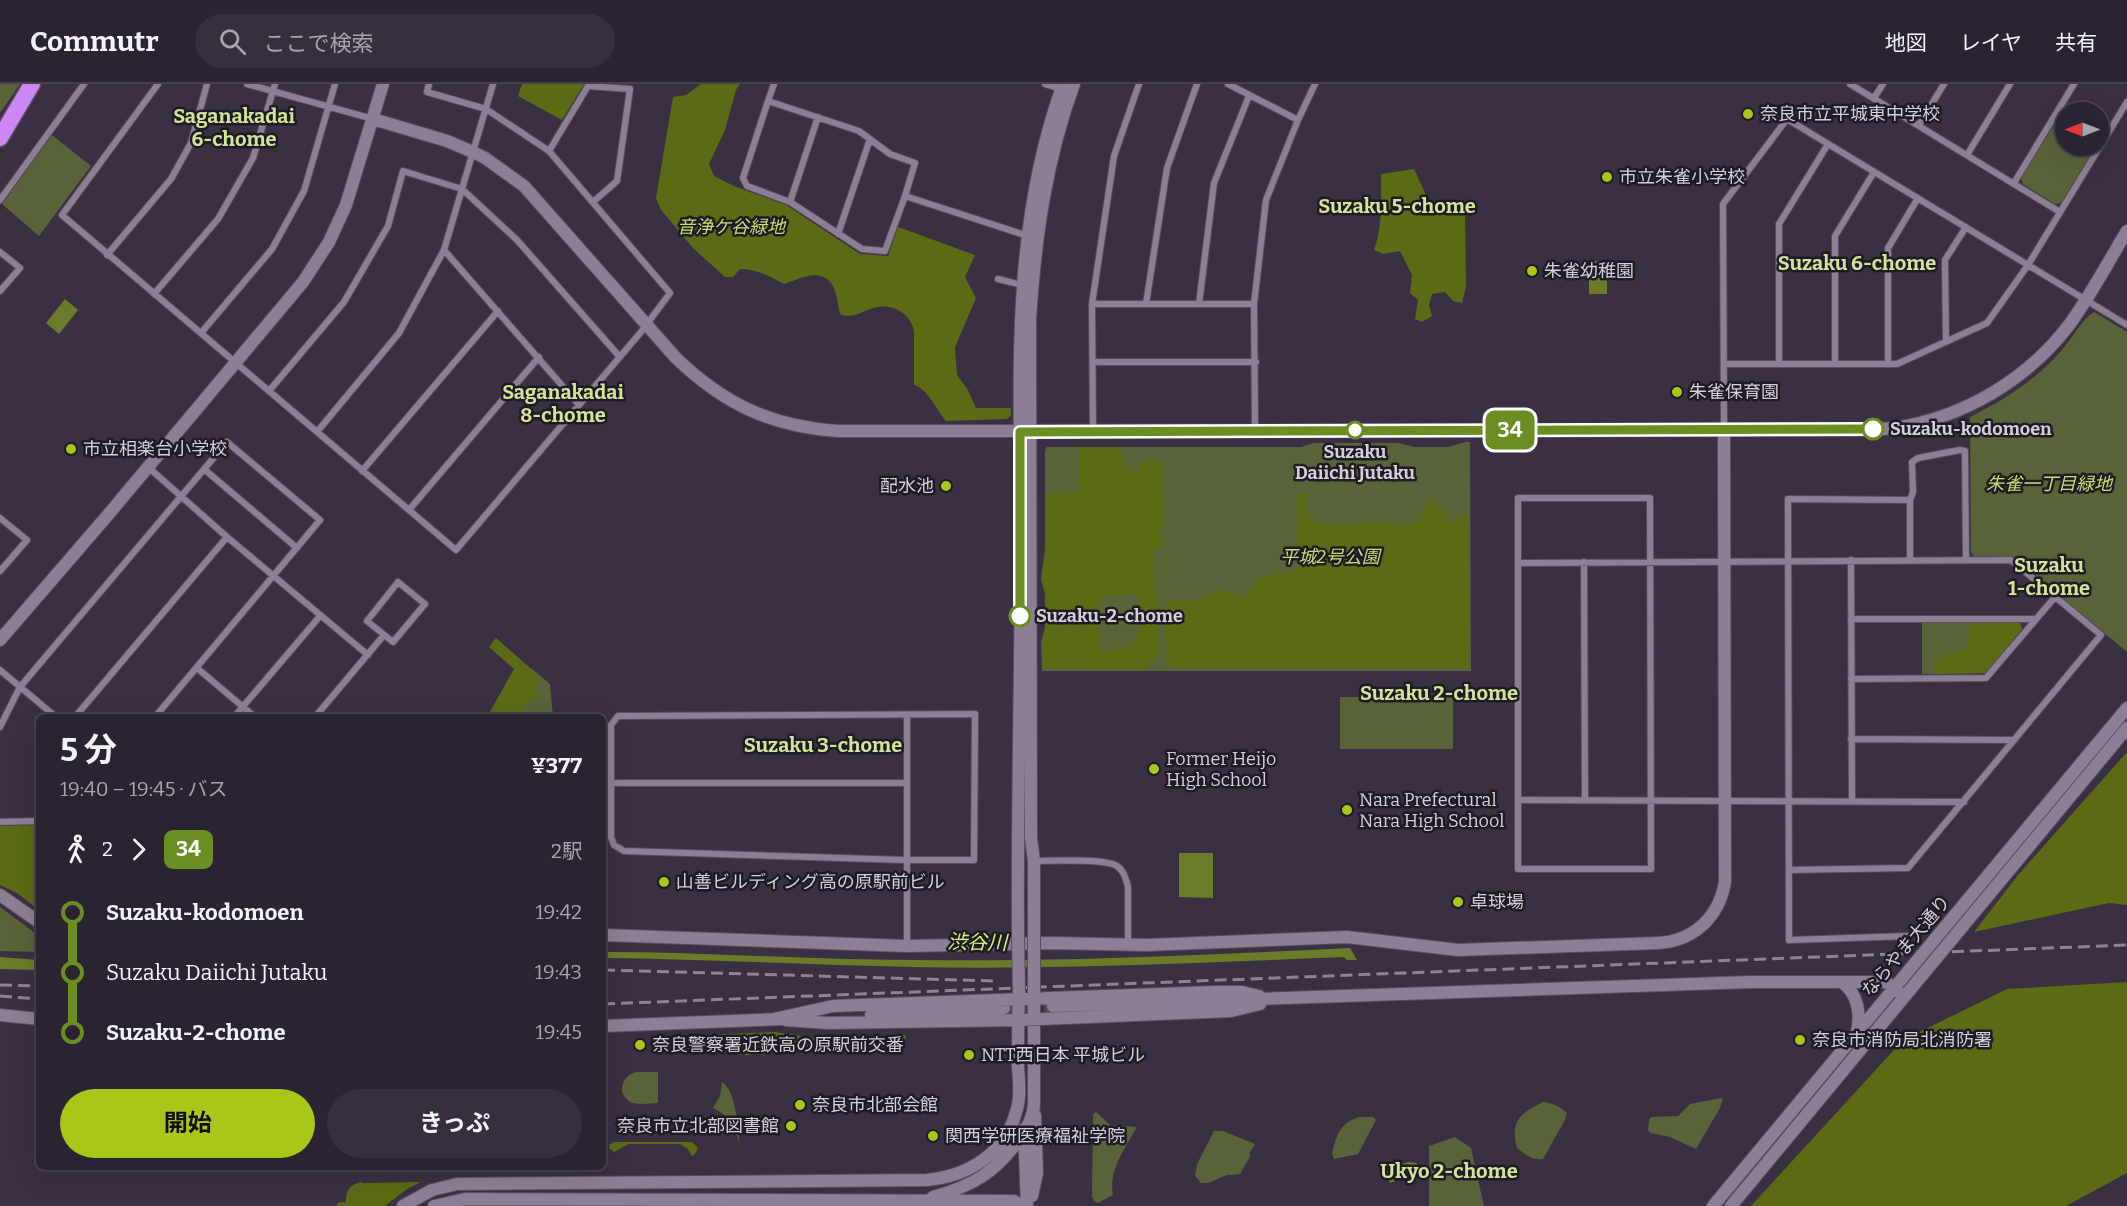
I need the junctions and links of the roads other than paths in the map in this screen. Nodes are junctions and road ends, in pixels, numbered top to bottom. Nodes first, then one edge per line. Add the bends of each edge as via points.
1 (32, 84) edge
2 (84, 84) edge
3 (158, 84) edge
4 (207, 84) edge
5 (247, 84) edge
6 (335, 84) edge
7 (383, 84) edge
8 (429, 84) edge
9 (493, 84) edge
10 (774, 84) edge
11 (1046, 84) edge
12 (1139, 84) edge
13 (1197, 84) edge
14 (1228, 84) edge
15 (1315, 84) edge
16 (1850, 84) edge
17 (1883, 84) edge
18 (1944, 84) edge
19 (2010, 84) edge
20 (2074, 84) edge
21 (274, 87) edge
22 (1067, 87) edge
23 (1249, 96) junction
24 (1874, 98) junction
25 (768, 102) junction
26 (2127, 102) edge
27 (328, 107) junction
28 (486, 109) junction
29 (818, 117) junction
30 (373, 119) junction
31 (1298, 120) junction
32 (1919, 125) junction
33 (0, 138) edge
34 (870, 139) junction
35 (1828, 144) junction
36 (549, 151) junction
37 (473, 152) junction
38 (1967, 154) junction
39 (1874, 172) junction
40 (2014, 183) junction
41 (462, 189) junction
42 (904, 196) junction
43 (1918, 198) junction
44 (0, 200) edge
45 (593, 202) junction
46 (790, 202) junction
47 (2060, 212) junction
48 (1966, 227) junction
49 (2127, 231) edge
50 (838, 234) junction
51 (1028, 236) junction
52 (444, 250) junction
53 (0, 252) edge
54 (107, 255) junction
55 (2028, 265) junction
56 (998, 279) dead end
57 (1022, 285) junction
58 (0, 291) edge
59 (154, 294) junction
60 (2085, 300) junction
61 (1092, 304) junction
62 (1146, 304) junction
63 (1199, 304) junction
64 (1254, 304) junction
65 (498, 311) junction
66 (647, 325) junction
67 (2127, 325) edge
68 (201, 333) junction
69 (1946, 342) junction
70 (538, 357) junction
71 (619, 357) junction
72 (235, 362) junction
73 (1093, 362) junction
74 (1256, 362) junction
75 (1779, 363) junction
76 (1888, 363) junction
77 (1724, 364) junction
78 (1835, 364) junction
79 (269, 391) junction
80 (579, 405) junction
81 (1255, 430) junction
82 (1724, 430) junction
83 (1093, 431) junction
84 (317, 432) junction
85 (1025, 432) junction
86 (148, 468) junction
87 (204, 470) junction
88 (362, 471) junction
89 (182, 496) junction
90 (1910, 501) junction
91 (409, 510) junction
92 (0, 518) edge
93 (227, 537) junction
94 (297, 548) junction
95 (1851, 560) junction
96 (1910, 560) junction
97 (1966, 560) junction
98 (1584, 562) junction
99 (1650, 562) junction
100 (1723, 562) junction
101 (1789, 562) junction
102 (1518, 563) junction
103 (0, 571) edge
104 (274, 576) junction
105 (2055, 597) junction
106 (321, 616) junction
107 (1851, 619) junction
108 (2035, 619) junction
109 (384, 635) junction
110 (0, 640) edge
111 (368, 655) junction
112 (197, 668) junction
113 (0, 670) edge
114 (1851, 679) junction
115 (20, 687) junction
116 (243, 706) junction
117 (2127, 708) edge
118 (52, 714) edge
119 (78, 714) edge
120 (158, 714) edge
121 (236, 714) edge
122 (252, 714) edge
123 (318, 714) edge
124 (907, 716) junction
125 (0, 727) edge
126 (2127, 728) edge
127 (1851, 739) junction
128 (2014, 740) junction
129 (610, 783) junction
130 (906, 783) junction
131 (1518, 800) junction
132 (1585, 800) junction
133 (1651, 800) junction
134 (1725, 800) junction
135 (1789, 801) junction
136 (1852, 801) junction
137 (1964, 802) junction
138 (36, 821) edge
139 (0, 822) edge
140 (906, 860) junction
141 (1034, 861) junction
142 (1789, 870) junction
143 (0, 896) edge
144 (36, 920) edge
145 (606, 935) edge
146 (1909, 936) dead end
147 (1128, 944) junction
148 (907, 946) junction
149 (1842, 982) junction
150 (1900, 991) junction
151 (1019, 996) junction
152 (1034, 996) junction
153 (1272, 1000) junction
154 (1053, 1006) tunnel mouth
155 (1004, 1008) tunnel mouth
156 (0, 1015) edge
157 (36, 1019) edge
158 (774, 1019) junction
159 (1034, 1019) junction
160 (1018, 1020) junction
161 (606, 1026) edge
162 (1857, 1033) junction
163 (1018, 1104) junction
164 (1034, 1104) junction
165 (1024, 1132) junction
166 (1005, 1137) junction
167 (1036, 1147) junction
168 (921, 1200) junction
169 (403, 1206) edge
170 (434, 1206) edge
171 (1022, 1206) edge
172 (1028, 1206) edge
173 (1713, 1206) edge
174 (1731, 1206) edge

1 - 33 highway
2 - 44 street
3 - 54 street via 62,215
4 - 54 street via 191,143 171,179
5 - 21 street
6 - 27 street
7 - 30 street
8 - 28 street via 427,92
9 - 28 street
10 - 25 street
11 - 22 street
12 - 61 street via 1114,156
13 - 62 street via 1167,168
14 - 23 street
15 - 31 street
16 - 24 street
17 - 24 street
18 - 32 street
19 - 38 street
20 - 40 street
21 - 27 street
21 - 59 street via 253,158 218,219
22 - 51 street via 1033,193
22 - 85 street via 1042,203 1034,264
23 - 31 street
23 - 63 street via 1214,183
24 - 32 street
25 - 29 street
25 - 46 street via 743,178 747,186
26 - 47 street
27 - 30 street
27 - 68 street via 304,191 272,249
28 - 36 street
28 - 37 street
29 - 34 street via 860,131
29 - 46 street
30 - 37 street
30 - 72 street via 346,205 329,242 303,282
31 - 64 street via 1266,200
32 - 38 street
34 - 42 street via 890,154 915,163
34 - 50 street
35 - 39 street
35 - 75 street via 1779,224
35 - 77 street via 1787,119 1723,204
36 - 45 street
36 - 45 street via 588,86 630,88 617,181
37 - 41 street
37 - 66 street via 524,186
38 - 40 street
39 - 43 street
39 - 78 street via 1835,236
40 - 47 street
41 - 52 street
41 - 71 street via 517,240
41 - 79 street via 404,171 388,226 344,302
42 - 50 street via 885,251 862,249
42 - 51 street
43 - 48 street
43 - 76 street via 1888,248
45 - 66 street via 670,293
46 - 50 street
47 - 55 street
48 - 55 street
48 - 69 street via 1945,260
49 - 60 street
51 - 57 street
52 - 65 street
52 - 84 street via 399,333
53 - 58 street via 20,268
54 - 59 street
55 - 60 street
55 - 69 street via 1987,323
56 - 57 street
57 - 85 street
59 - 68 street
60 - 67 street
60 - 82 street via 2053,343 2017,376 1981,399 1937,418 1880,429
61 - 62 street
61 - 73 street
62 - 63 street
63 - 64 street
64 - 74 street
65 - 70 street
65 - 88 street
66 - 71 street
66 - 85 street via 705,384 746,410 785,424 837,431
68 - 72 street
69 - 76 street via 1897,364
70 - 80 street
70 - 91 street
71 - 80 street
72 - 79 street
72 - 86 street
73 - 74 street
73 - 83 street
74 - 81 street
75 - 77 street
75 - 78 street
76 - 78 street
77 - 82 street
79 - 84 street
80 - 91 street via 456,550
81 - 82 street
81 - 83 street
82 - 100 street
83 - 85 street
84 - 88 street
85 - 141 street
85 - 151 street, bridge
86 - 89 street
86 - 110 street
87 - 89 street
87 - 94 street
87 - 94 street via 227,442 321,520
88 - 91 street
89 - 93 street
89 - 115 street
90 - 96 street
90 - 97 street via 1912,462 1965,451
90 - 101 street via 1788,499
92 - 103 street via 27,540
93 - 104 street
93 - 119 street
94 - 104 street
95 - 96 street
95 - 101 street
95 - 107 street
96 - 97 street
97 - 105 street via 2010,560
98 - 99 street
98 - 102 street
98 - 132 street
99 - 100 street
99 - 102 street via 1650,498 1518,498
99 - 133 street
100 - 101 street
100 - 134 street
101 - 135 street
102 - 131 street
104 - 106 street
104 - 112 street
105 - 108 street
105 - 128 street via 2101,635
106 - 111 street
106 - 116 street
107 - 108 street
107 - 114 street
108 - 114 street via 1986,678
109 - 109 street via 393,642 425,604 399,582 367,621
109 - 111 street
111 - 123 street
112 - 116 street
112 - 120 street
113 - 115 street
114 - 127 street
115 - 118 street
115 - 125 street
116 - 121 street
116 - 122 street
117 - 150 street, ならやま大通り
124 - 129 street via 618,716 611,724
124 - 130 street
124 - 140 street via 975,714 975,725 974,860
126 - 150 street, ならやま大通り
127 - 128 street
127 - 136 street
128 - 137 street
129 - 130 street
129 - 140 street via 611,837 614,845 624,851
130 - 140 street
131 - 132 street
131 - 133 street via 1518,869 1651,869
132 - 133 street
133 - 134 street
134 - 135 street
134 - 147 street via 1725,882 1720,902 1700,928 1674,942 1465,950 1358,938
135 - 136 street
135 - 142 street
136 - 137 street
137 - 142 street via 1908,868
138 - 139 street
140 - 148 street
141 - 147 street via 1105,862 1117,866 1128,887
141 - 152 street, bridge
142 - 146 street via 1789,940
143 - 144 street
145 - 148 street
147 - 148 street
149 - 150 street via 1886,982
149 - 153 street
149 - 162 street via 1857,1006
150 - 162 street, ならやま大通り
150 - 174 street, ならやま大通り
151 - 152 street
151 - 158 street via 833,1006
151 - 160 street
152 - 153 street via 1242,992
152 - 159 street
153 - 154 street
153 - 159 street via 1231,1011
155 - 158 street
156 - 157 street
158 - 160 street via 828,1023
158 - 161 street
159 - 160 street
159 - 164 street
160 - 163 street
162 - 173 street, ならやま大通り
163 - 165 street
163 - 166 street
164 - 165 street
164 - 167 street
165 - 166 street via 1018,1130
165 - 167 street
165 - 168 street via 1008,1155 981,1178
165 - 172 street
166 - 169 street via 982,1162 941,1179 469,1183 432,1190
167 - 172 street via 1037,1173
168 - 170 street via 465,1199
168 - 171 street via 1014,1201

